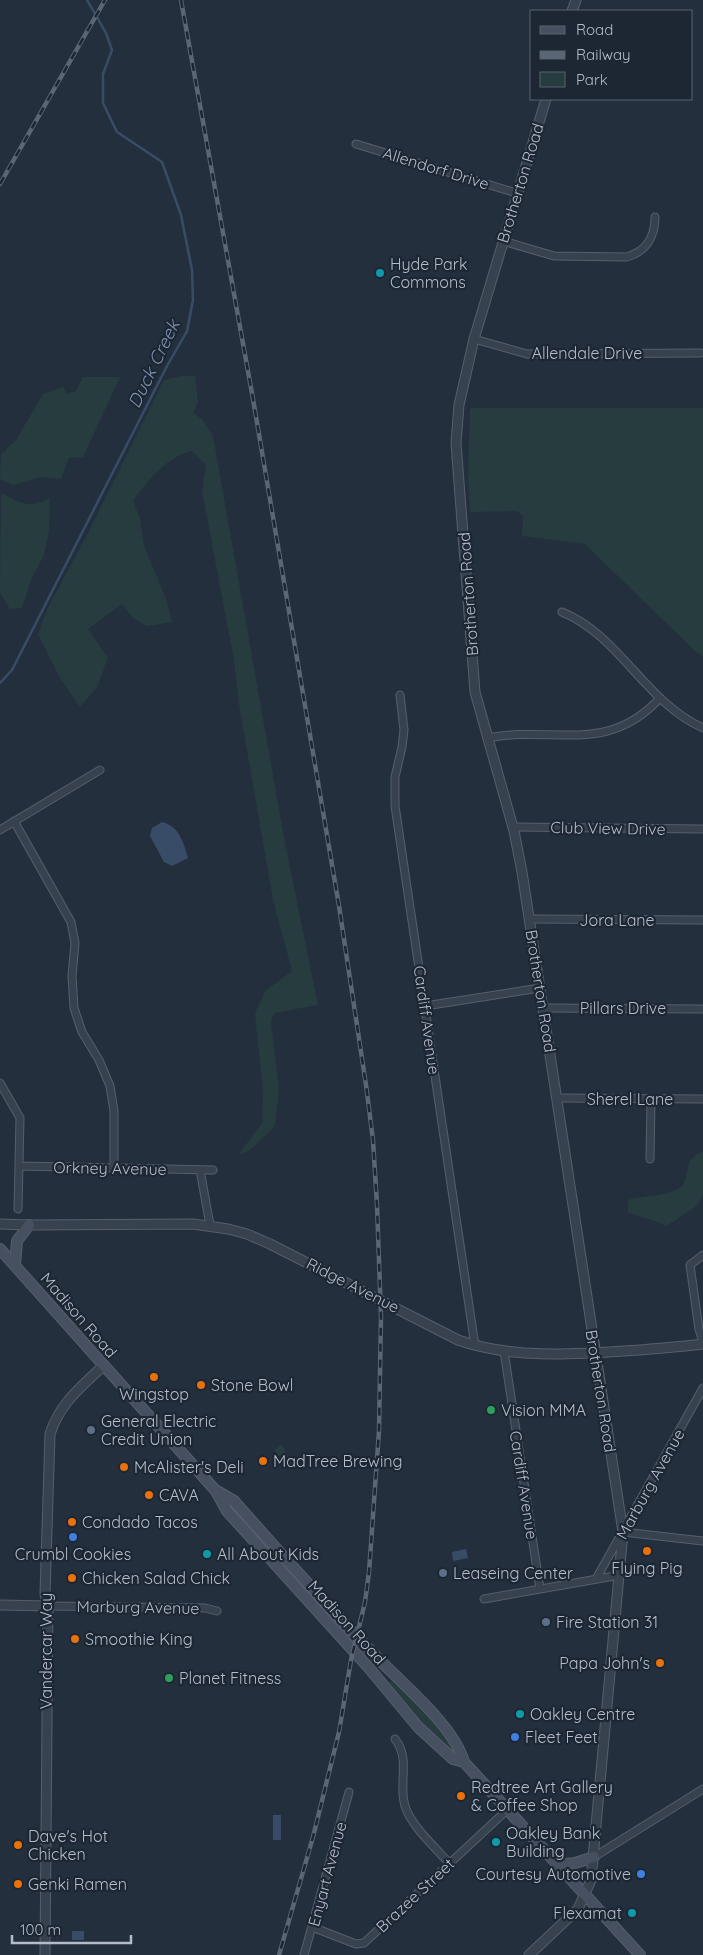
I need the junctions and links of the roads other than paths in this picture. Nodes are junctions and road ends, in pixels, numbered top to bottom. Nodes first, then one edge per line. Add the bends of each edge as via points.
1 (546, 100) edge
2 (356, 144) dead end
3 (516, 193) junction
4 (655, 217) dead end
5 (503, 241) junction
6 (474, 339) junction
7 (701, 353) dead end
8 (562, 612) dead end
9 (400, 695) dead end
10 (660, 698) junction
11 (703, 728) edge
12 (487, 738) junction
13 (100, 770) dead end
14 (14, 822) junction
15 (513, 827) junction
16 (703, 829) edge
17 (0, 830) edge
18 (530, 919) junction
19 (703, 920) edge
20 (540, 988) junction
21 (425, 1006) junction
22 (544, 1008) junction
23 (703, 1009) edge
24 (0, 1083) edge
25 (557, 1098) junction
26 (650, 1099) junction
27 (703, 1099) edge
28 (650, 1159) dead end
29 (20, 1166) junction
30 (114, 1167) junction
31 (200, 1170) junction
32 (213, 1170) dead end
33 (18, 1209) dead end
34 (0, 1224) edge
35 (29, 1225) junction
36 (210, 1225) junction
37 (0, 1248) edge
38 (703, 1255) edge
39 (15, 1265) junction
40 (703, 1343) edge
41 (475, 1346) junction
42 (504, 1351) junction
43 (595, 1353) junction
44 (103, 1366) junction
45 (703, 1388) edge
46 (216, 1491) junction
47 (623, 1532) junction
48 (703, 1541) edge
49 (620, 1575) junction
50 (596, 1579) junction
51 (540, 1590) junction
52 (484, 1599) dead end
53 (0, 1605) edge
54 (48, 1606) junction
55 (216, 1611) dead end
56 (395, 1738) dead end
57 (464, 1762) junction
58 (703, 1789) edge
59 (349, 1792) dead end
60 (507, 1810) junction
61 (594, 1857) junction
62 (450, 1864) junction
63 (558, 1865) junction
64 (585, 1895) junction
65 (312, 1927) junction
66 (45, 1955) edge
67 (304, 1955) edge
68 (529, 1955) edge
69 (640, 1955) edge

1 - 3 street, Brotherton Road
2 - 3 street, Allendorf Drive
3 - 5 street, Brotherton Road
4 - 5 street via 655,227 648,244 636,254 626,257 554,256
5 - 6 street, Brotherton Road
6 - 7 street, Allendale Drive via 527,354
6 - 12 street, Brotherton Road via 459,404 456,443 476,692
8 - 10 street via 576,618 608,644
9 - 21 street, Cardiff Avenue via 404,730 395,777 395,806
10 - 11 street
10 - 12 street via 629,724 601,733 511,734
12 - 15 street, Brotherton Road
13 - 14 street
14 - 17 street
14 - 30 street via 71,922 75,943 74,1008 82,1032 110,1086 114,1111
15 - 16 street, Club View Drive
15 - 18 street, Brotherton Road
18 - 19 street, Jora Lane
18 - 20 street, Brotherton Road
20 - 21 street
20 - 22 street, Brotherton Road
21 - 41 street, Cardiff Avenue
22 - 23 street, Pillars Drive
22 - 25 street, Brotherton Road
24 - 29 street via 20,1118
25 - 26 street, Sherel Lane
25 - 43 street, Brotherton Road
26 - 27 street, Sherel Lane
26 - 28 street
29 - 30 street, Orkney Avenue
29 - 33 street
30 - 31 street, Orkney Avenue
31 - 32 street, Orkney Avenue
31 - 36 street
34 - 35 street, Ridge Avenue
35 - 36 street, Ridge Avenue
35 - 39 main road via 17,1241
36 - 41 street, Ridge Avenue via 247,1234 270,1244
37 - 39 main road, Madison Road
38 - 40 street via 690,1265
39 - 44 main road, Madison Road
40 - 43 street, Ridge Avenue
41 - 42 street, Ridge Avenue
42 - 43 street, Ridge Avenue
42 - 51 street, Cardiff Avenue
43 - 47 street, Brotherton Road
44 - 46 main road, Madison Road
44 - 54 street, Vandercar Way via 64,1405 50,1434 45,1594
45 - 47 street, Marburg Avenue
46 - 57 main road, Madison Road via 234,1502 385,1667 414,1693 456,1745
46 - 57 main road, Madison Road via 227,1511 418,1727 453,1759
47 - 48 street
47 - 49 street, Brotherton Road
47 - 50 street, Marburg Avenue
49 - 50 street
49 - 61 street, Brotherton Road
50 - 51 street
51 - 52 street
53 - 54 street, Marburg Avenue
54 - 55 street, Marburg Avenue
54 - 66 street, Vandercar Way
56 - 62 street via 404,1760 403,1795 408,1814
57 - 60 main road, Madison Road
58 - 61 street
59 - 65 street, Enyart Avenue
60 - 62 street, Brazee Street
60 - 63 main road, Madison Road
61 - 63 main road
61 - 64 street, Brotherton Road
62 - 65 street, Brazee Street via 364,1943 356,1944
63 - 64 main road, Madison Road
64 - 68 street, Brotherton Road via 578,1909
64 - 69 main road, Madison Road
65 - 67 street, Enyart Avenue

